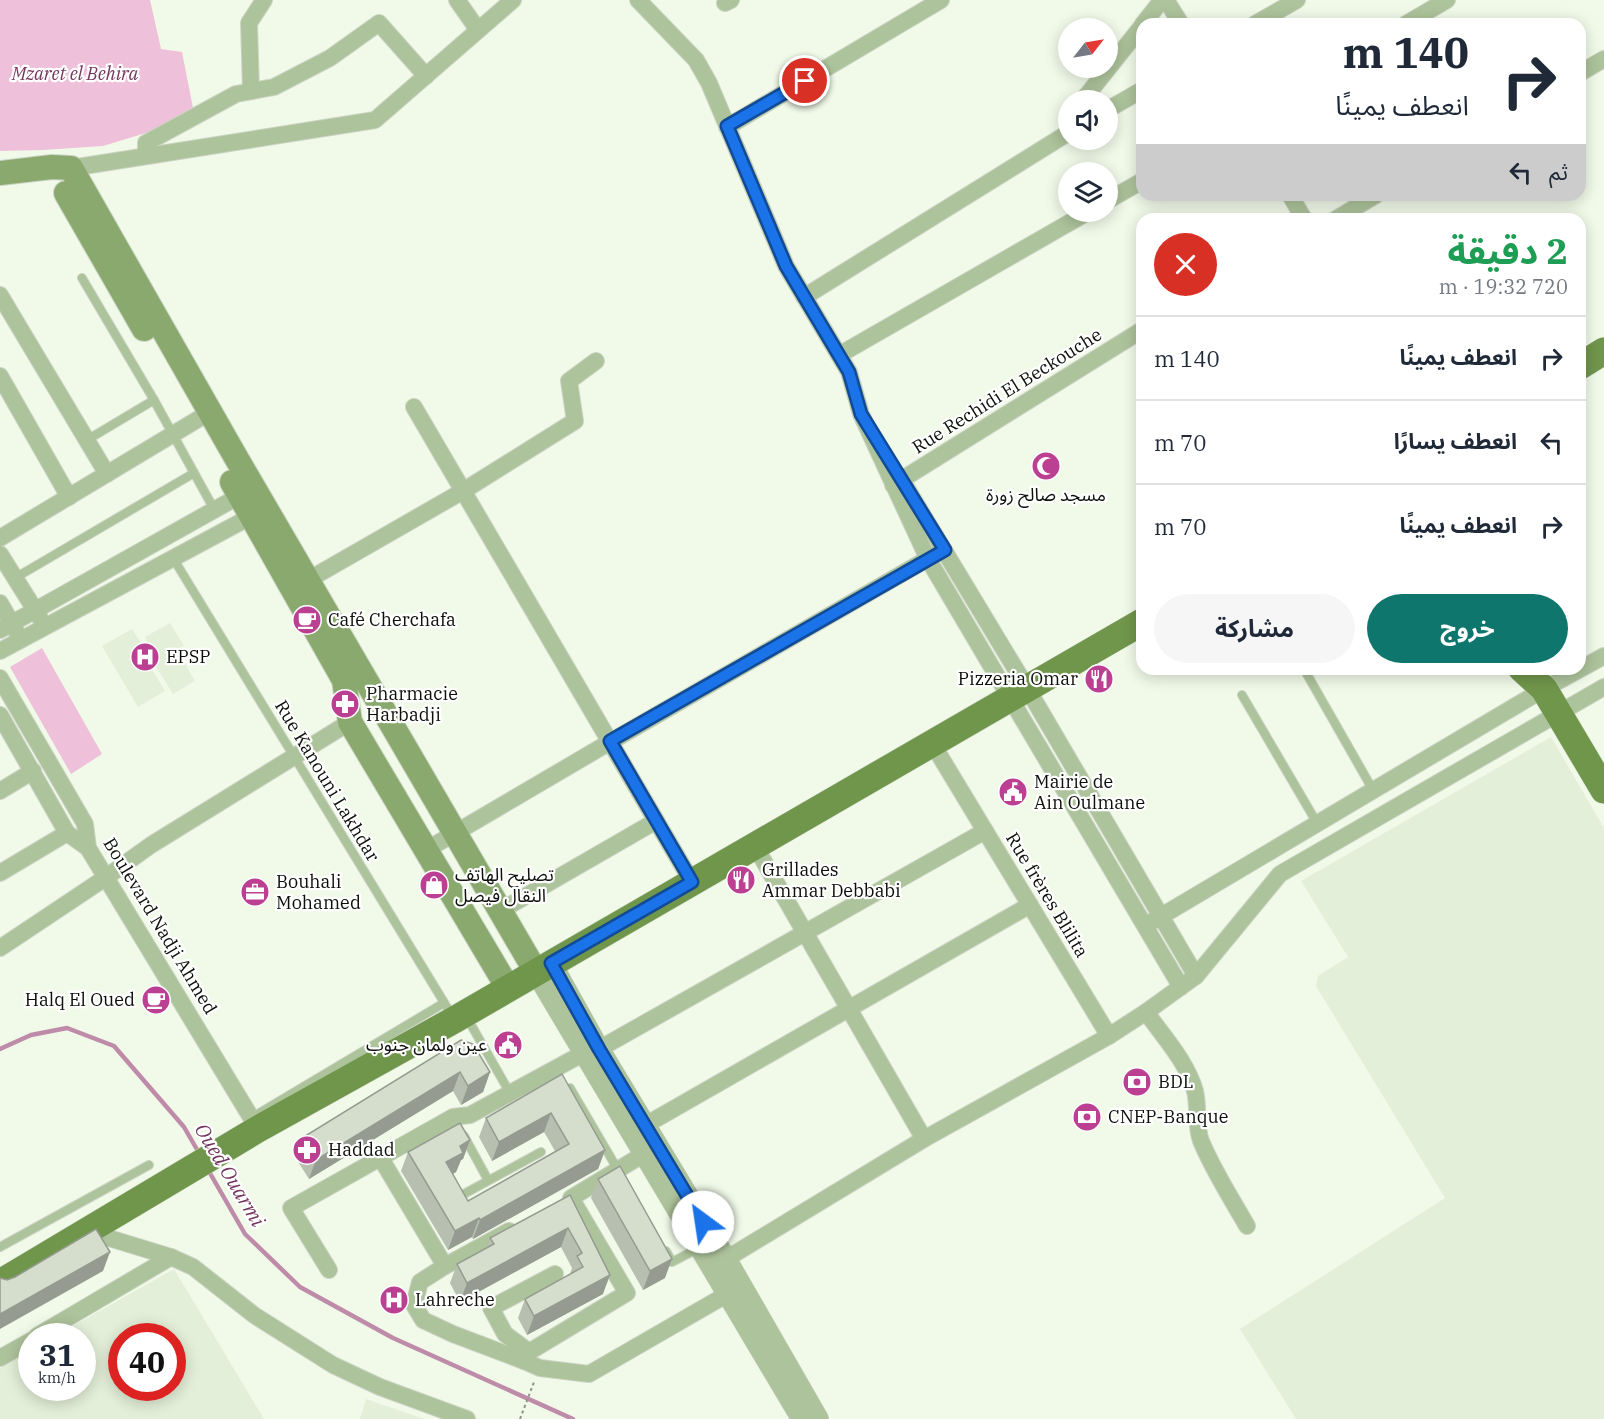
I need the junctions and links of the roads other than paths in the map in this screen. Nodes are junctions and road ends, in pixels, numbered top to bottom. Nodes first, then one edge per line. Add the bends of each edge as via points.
1 (264, 0) edge
2 (457, 0) edge
3 (513, 0) edge
4 (638, 0) edge
5 (941, 0) edge
6 (1164, 0) edge
7 (1297, 0) edge
8 (1447, 0) edge
9 (1148, 18) edge
10 (1177, 18) edge
11 (1266, 18) edge
12 (1416, 18) edge
13 (478, 30) junction
14 (1136, 33) edge
15 (1604, 59) edge
16 (1586, 70) edge
17 (426, 76) junction
18 (1091, 90) edge
19 (251, 91) junction
20 (1136, 93) edge
21 (1118, 104) edge
22 (727, 126) junction
23 (1058, 132) edge
24 (1058, 140) edge
25 (1047, 146) junction
26 (146, 156) junction
27 (62, 167) junction
28 (0, 173) edge
29 (1136, 184) edge
30 (1118, 195) edge
31 (1366, 201) edge
32 (1346, 213) edge
33 (1071, 222) edge
34 (82, 278) dead end
35 (0, 295) edge
36 (804, 297) junction
37 (1136, 334) edge
38 (1604, 351) edge
39 (839, 356) junction
40 (596, 362) dead end
41 (1586, 362) edge
42 (0, 376) edge
43 (154, 400) junction
44 (414, 407) dead end
45 (204, 416) junction
46 (173, 435) junction
47 (87, 440) junction
48 (194, 473) junction
49 (107, 474) junction
50 (897, 482) junction
51 (463, 491) junction
52 (69, 497) junction
53 (253, 502) junction
54 (215, 511) junction
55 (0, 538) edge
56 (945, 550) junction
57 (0, 554) edge
58 (173, 558) junction
59 (928, 559) junction
60 (15, 578) junction
61 (308, 580) junction
62 (0, 603) edge
63 (35, 611) junction
64 (1136, 625) edge
65 (6, 626) edge
66 (45, 626) junction
67 (21, 639) junction
68 (0, 651) edge
69 (1604, 656) edge
70 (1586, 663) edge
71 (1307, 675) edge
72 (0, 678) edge
73 (1543, 679) edge
74 (1604, 687) edge
75 (1019, 693) junction
76 (1242, 695) dead end
77 (1559, 714) junction
78 (0, 715) edge
79 (350, 722) junction
80 (6, 738) edge
81 (610, 741) junction
82 (932, 743) junction
83 (294, 757) junction
84 (33, 771) junction
85 (0, 790) edge
86 (1373, 790) junction
87 (1604, 790) edge
88 (656, 821) junction
89 (1317, 823) junction
90 (985, 831) junction
91 (68, 833) junction
92 (455, 833) junction
93 (755, 846) junction
94 (88, 848) junction
95 (426, 850) junction
96 (0, 873) edge
97 (105, 878) junction
98 (692, 882) junction
99 (1030, 905) junction
100 (500, 911) junction
101 (1161, 916) junction
102 (1144, 926) junction
103 (806, 933) junction
104 (0, 948) edge
105 (543, 968) junction
106 (1196, 975) junction
107 (1181, 987) junction
108 (508, 988) junction
109 (849, 1009) junction
110 (1146, 1012) junction
111 (454, 1013) junction
112 (1109, 1036) junction
113 (591, 1051) junction
114 (558, 1067) junction
115 (510, 1094) junction
116 (453, 1117) junction
117 (248, 1129) junction
118 (638, 1130) junction
119 (924, 1139) junction
120 (650, 1150) junction
121 (541, 1152) dead end
122 (380, 1157) junction
123 (149, 1165) dead end
124 (621, 1175) junction
125 (488, 1180) junction
126 (462, 1196) edge
127 (529, 1221) edge
128 (1247, 1226) dead end
129 (86, 1231) junction
130 (660, 1242) edge
131 (0, 1247) edge
132 (699, 1248) junction
133 (171, 1257) junction
134 (726, 1259) junction
135 (445, 1266) junction
136 (329, 1270) dead end
137 (555, 1274) dead end
138 (1, 1280) edge
139 (734, 1290) junction
140 (59, 1323) edge
141 (18, 1348) edge
142 (526, 1356) junction
143 (0, 1358) edge
144 (468, 1419) edge
145 (802, 1419) edge
146 (818, 1419) edge

1 - 19 street via 249,22
2 - 13 street
3 - 13 street
4 - 22 street via 696,60
5 - 22 street
6 - 9 street
6 - 10 street
7 - 11 street
8 - 12 street
13 - 17 street
14 - 18 street
15 - 16 street
17 - 19 street via 379,23 330,58 274,87
17 - 26 street via 375,120
19 - 26 street via 236,94 146,143
20 - 21 street
22 - 36 street via 786,266
23 - 25 street
24 - 25 street
25 - 36 street
26 - 27 street
27 - 28 main road
27 - 45 main road
29 - 30 street
31 - 32 street
33 - 39 street
34 - 43 lane
35 - 47 street
36 - 39 street
37 - 50 street, Rue Rechidi El Beckouche
38 - 41 main road
39 - 50 street via 849,372 861,414
40 - 51 street via 569,381 575,421
42 - 52 street
43 - 46 lane
43 - 47 lane
44 - 51 street
45 - 46 street
45 - 53 main road
46 - 48 lane
46 - 49 street
47 - 49 street
48 - 54 lane
48 - 60 lane
49 - 52 street
50 - 56 street
50 - 59 street
51 - 61 street
51 - 81 street
52 - 55 street
53 - 54 street
53 - 58 street
53 - 61 main road
53 - 79 main road via 344,680
54 - 63 street
56 - 59 street
56 - 75 street
57 - 60 street
58 - 66 street
58 - 83 lane, Rue Kanouni Lakhdar
59 - 75 street
59 - 81 street
60 - 63 street
61 - 92 main road
62 - 65 street
63 - 65 street
63 - 66 street
64 - 75 main road
65 - 67 street
66 - 67 street
67 - 68 street
69 - 70 street
71 - 86 lane
72 - 94 street, Boulevard Nadji Ahmed via 85,824
73 - 77 main road
73 - 86 street
74 - 77 street
75 - 82 main road
75 - 101 street
75 - 102 street
76 - 89 lane
77 - 87 main road
77 - 106 street via 1280,874
78 - 80 street
79 - 83 street
79 - 95 main road
80 - 84 street
81 - 88 street
81 - 92 street
82 - 90 street, Rue frères Blilita
82 - 93 main road
83 - 97 street
83 - 111 lane, Rue Kanouni Lakhdar
84 - 85 street
84 - 91 street
86 - 89 street
88 - 98 street
88 - 100 street
89 - 101 street
90 - 99 street, Rue frères Blilita
90 - 103 street
91 - 94 street
91 - 96 street
92 - 95 street
92 - 100 main road
93 - 98 main road
93 - 103 street
94 - 97 street, Boulevard Nadji Ahmed
95 - 108 main road
97 - 104 street
97 - 117 street, Boulevard Nadji Ahmed via 204,1036
98 - 105 main road
99 - 109 street
99 - 112 street, Rue frères Blilita
100 - 105 main road
101 - 102 street
101 - 106 street
102 - 107 street
103 - 109 street
103 - 113 street
105 - 108 main road
105 - 113 street
106 - 107 street
107 - 110 street
108 - 111 main road
109 - 118 street
109 - 119 street
110 - 112 street
110 - 128 street via 1191,1081 1201,1140
111 - 115 lane, Rue Kanouni Lakhdar
111 - 117 main road
112 - 119 street
113 - 114 street
113 - 118 street
114 - 115 street
114 - 124 lane
115 - 116 street via 470,1115
116 - 122 street
116 - 125 lane
117 - 129 main road
118 - 120 street
119 - 134 street
120 - 124 street
120 - 132 street
120 - 134 street
121 - 125 lane
122 - 135 street
122 - 136 street via 291,1208
123 - 131 lane
124 - 142 street via 566,1201 627,1293
125 - 126 lane
127 - 135 street
129 - 133 street
129 - 138 main road
130 - 132 lane via 672,1262
132 - 139 street
133 - 140 street
133 - 144 street via 193,1267 254,1315 333,1365
134 - 139 street
135 - 142 street via 420,1282 414,1305 423,1320 453,1334
137 - 142 street via 490,1308 505,1334
139 - 142 street via 589,1374 540,1368
139 - 145 street
139 - 146 street
141 - 143 street

